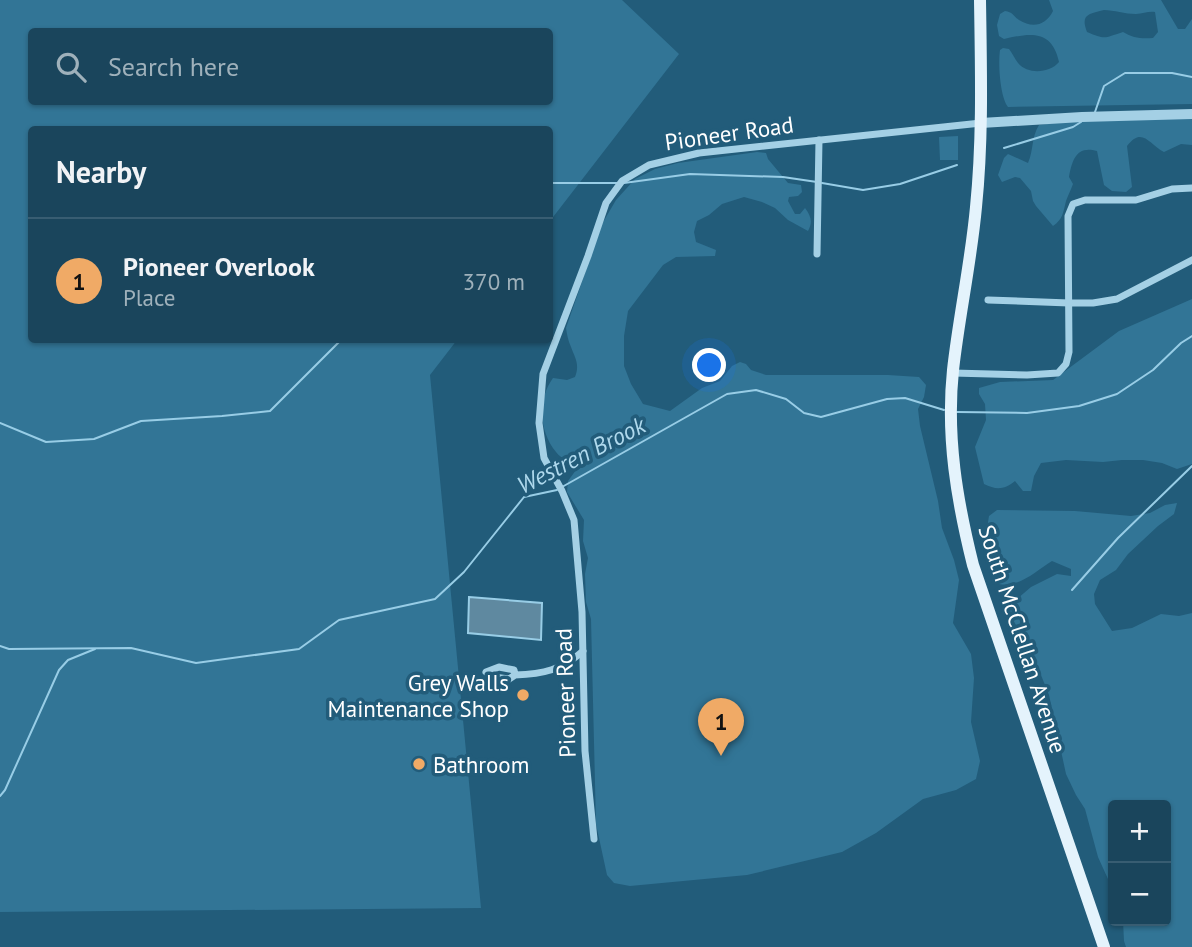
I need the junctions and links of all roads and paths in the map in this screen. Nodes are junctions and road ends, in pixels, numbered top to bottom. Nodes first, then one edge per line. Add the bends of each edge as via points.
1 (980, 0) edge
2 (1192, 114) edge
3 (981, 123) junction
4 (819, 140) junction
5 (1192, 188) edge
6 (817, 254) dead end
7 (1192, 260) edge
8 (988, 300) dead end
9 (1069, 303) junction
10 (953, 373) junction
11 (583, 651) junction
12 (515, 675) dead end
13 (594, 839) dead end
14 (1104, 947) edge

1 - 3 main road, South McClellan Avenue
2 - 3 street, Pioneer Road
3 - 4 street, Pioneer Road
3 - 10 main road, South McClellan Avenue via 976,210
4 - 6 street
4 - 11 street, Pioneer Road via 699,153 649,165 622,181 606,204 543,374 539,423 544,457 574,520
5 - 9 street via 1136,200 1073,204 1068,216
7 - 9 street via 1117,299
8 - 9 street
9 - 10 street via 1069,352 1058,373
10 - 14 main road, South McClellan Avenue via 952,454 973,565
11 - 12 street via 557,669
11 - 13 street, Pioneer Road via 584,751

